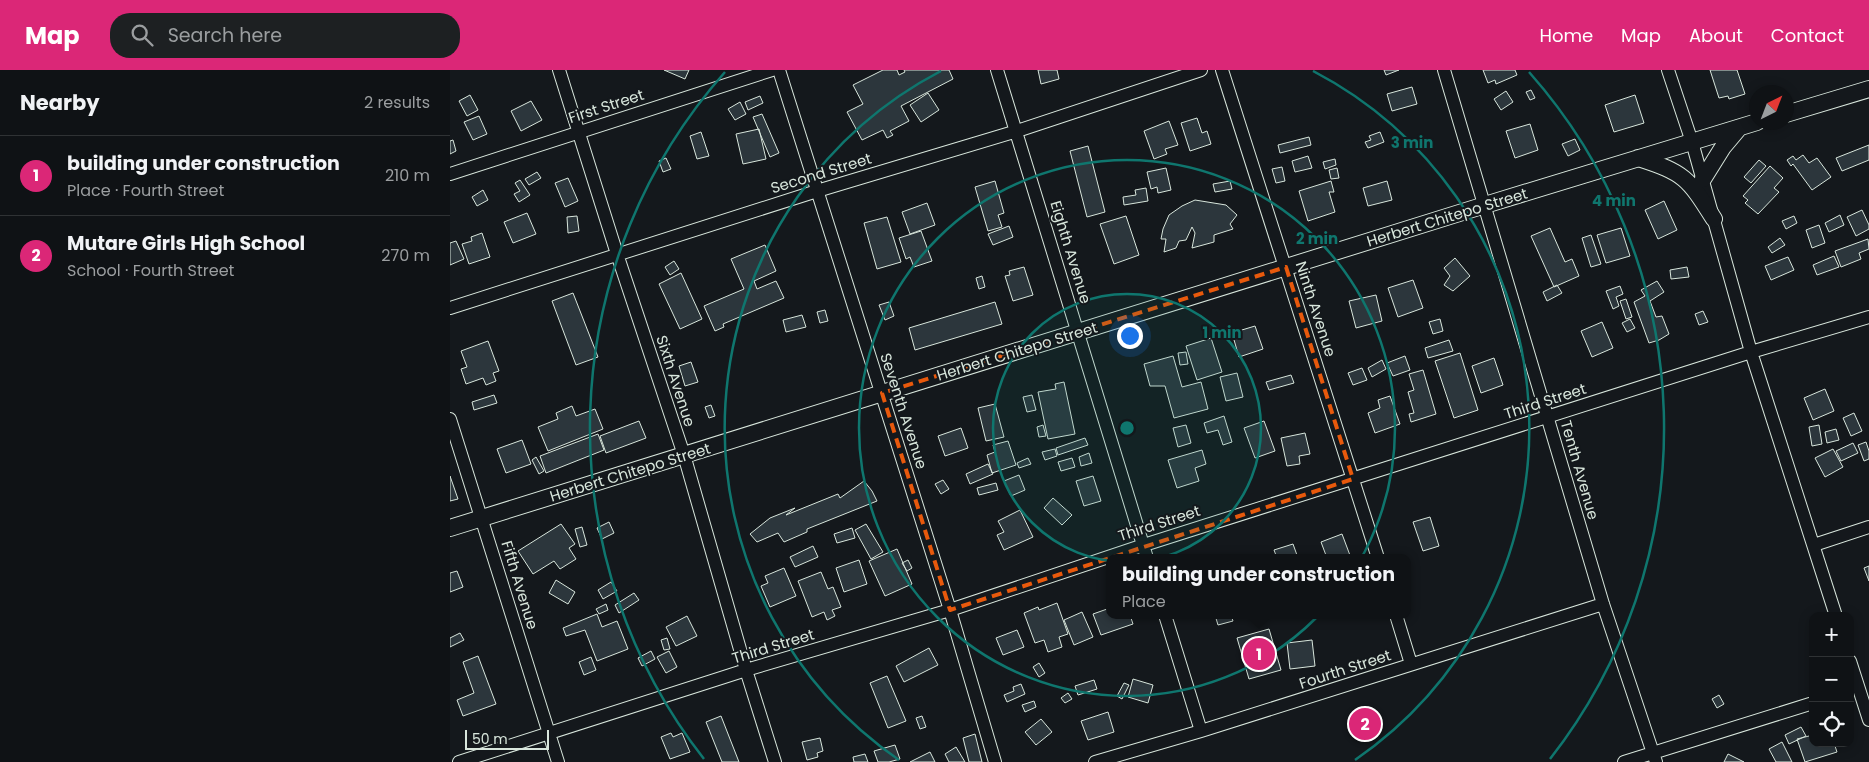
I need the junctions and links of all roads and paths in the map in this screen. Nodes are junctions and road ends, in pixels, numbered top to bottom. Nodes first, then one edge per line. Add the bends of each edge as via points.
1 (559, 70) edge
2 (772, 70) edge
3 (779, 70) edge
4 (997, 70) edge
5 (1201, 70) edge
6 (1222, 70) edge
7 (1444, 70) edge
8 (1668, 70) edge
9 (1869, 89) edge
10 (1794, 112) edge
11 (1749, 125) edge
12 (1739, 128) junction
13 (1017, 131) junction
14 (579, 132) junction
15 (1692, 142) junction
16 (1638, 158) junction
17 (450, 174) edge
18 (1703, 180) junction
19 (816, 191) junction
20 (1485, 205) junction
21 (1714, 218) junction
22 (616, 254) junction
23 (1286, 267) junction
24 (450, 308) edge
25 (1869, 317) edge
26 (1078, 332) junction
27 (1751, 352) junction
28 (882, 393) junction
29 (1548, 417) junction
30 (450, 418) edge
31 (684, 455) junction
32 (1353, 478) junction
33 (482, 518) junction
34 (1869, 527) edge
35 (450, 528) edge
36 (1144, 545) junction
37 (1814, 545) junction
38 (1117, 554) edge
39 (1147, 554) edge
40 (1377, 554) edge
41 (1106, 558) edge
42 (1603, 604) junction
43 (950, 610) junction
44 (1835, 612) edge
45 (1166, 619) edge
46 (1397, 619) edge
47 (1412, 664) junction
48 (746, 670) junction
49 (1854, 673) edge
50 (1859, 689) edge
51 (1809, 704) edge
52 (1869, 720) edge
53 (1201, 731) junction
54 (549, 734) junction
55 (1655, 758) edge
56 (459, 762) edge
57 (558, 762) edge
58 (776, 762) edge
59 (995, 762) edge
60 (1095, 762) edge
61 (1624, 762) edge

1 - 14 street, Sixth Avenue
2 - 14 street, First Street
3 - 19 street, Seventh Avenue
4 - 13 street, Eighth Avenue
5 - 13 street, Second Street
6 - 23 street, Ninth Avenue
7 - 20 street, Tenth Avenue
8 - 15 street
9 - 10 main road
11 - 12 main road, Herbert Chitepo Street
12 - 15 main road, Herbert Chitepo Street
12 - 18 main road via 1722,147
13 - 19 street, Second Street
13 - 26 street, Eighth Avenue
14 - 17 street, First Street
14 - 22 street, Sixth Avenue
15 - 16 main road, Herbert Chitepo Street
15 - 18 street
16 - 20 main road, Herbert Chitepo Street
16 - 21 main road via 1667,167 1684,177
18 - 21 street
19 - 22 street, Second Street
19 - 28 street, Seventh Avenue
20 - 23 main road, Herbert Chitepo Street
20 - 29 street, Tenth Avenue
21 - 27 street
22 - 24 street, Second Street
22 - 31 street, Sixth Avenue
23 - 26 main road, Herbert Chitepo Street
23 - 32 street, Ninth Avenue
25 - 27 street, Third Street
26 - 28 main road, Herbert Chitepo Street
26 - 36 street, Eighth Avenue
27 - 29 street, Third Street
27 - 37 street
28 - 31 main road, Herbert Chitepo Street
28 - 43 street, Seventh Avenue
29 - 32 street, Third Street
29 - 42 street, Tenth Avenue
30 - 33 street, Fifth Avenue
31 - 33 main road, Herbert Chitepo Street
31 - 48 street, Sixth Avenue
32 - 36 street, Third Street
32 - 40 street, Ninth Avenue
33 - 35 main road, Herbert Chitepo Street
33 - 54 street, Fifth Avenue
34 - 37 street
36 - 38 street, Third Street
36 - 39 street, Eighth Avenue
37 - 44 street
41 - 43 street, Third Street
42 - 47 street, Fourth Street
42 - 55 street, Tenth Avenue
43 - 48 street, Third Street
43 - 59 street, Seventh Avenue
45 - 53 street
46 - 47 street
47 - 53 street, Fourth Street
48 - 54 street, Third Street
48 - 58 street, Sixth Avenue
49 - 50 street
50 - 52 street
51 - 55 street
53 - 60 street, Fourth Street
54 - 56 street, Third Street
54 - 57 street, Fifth Avenue
55 - 61 street

